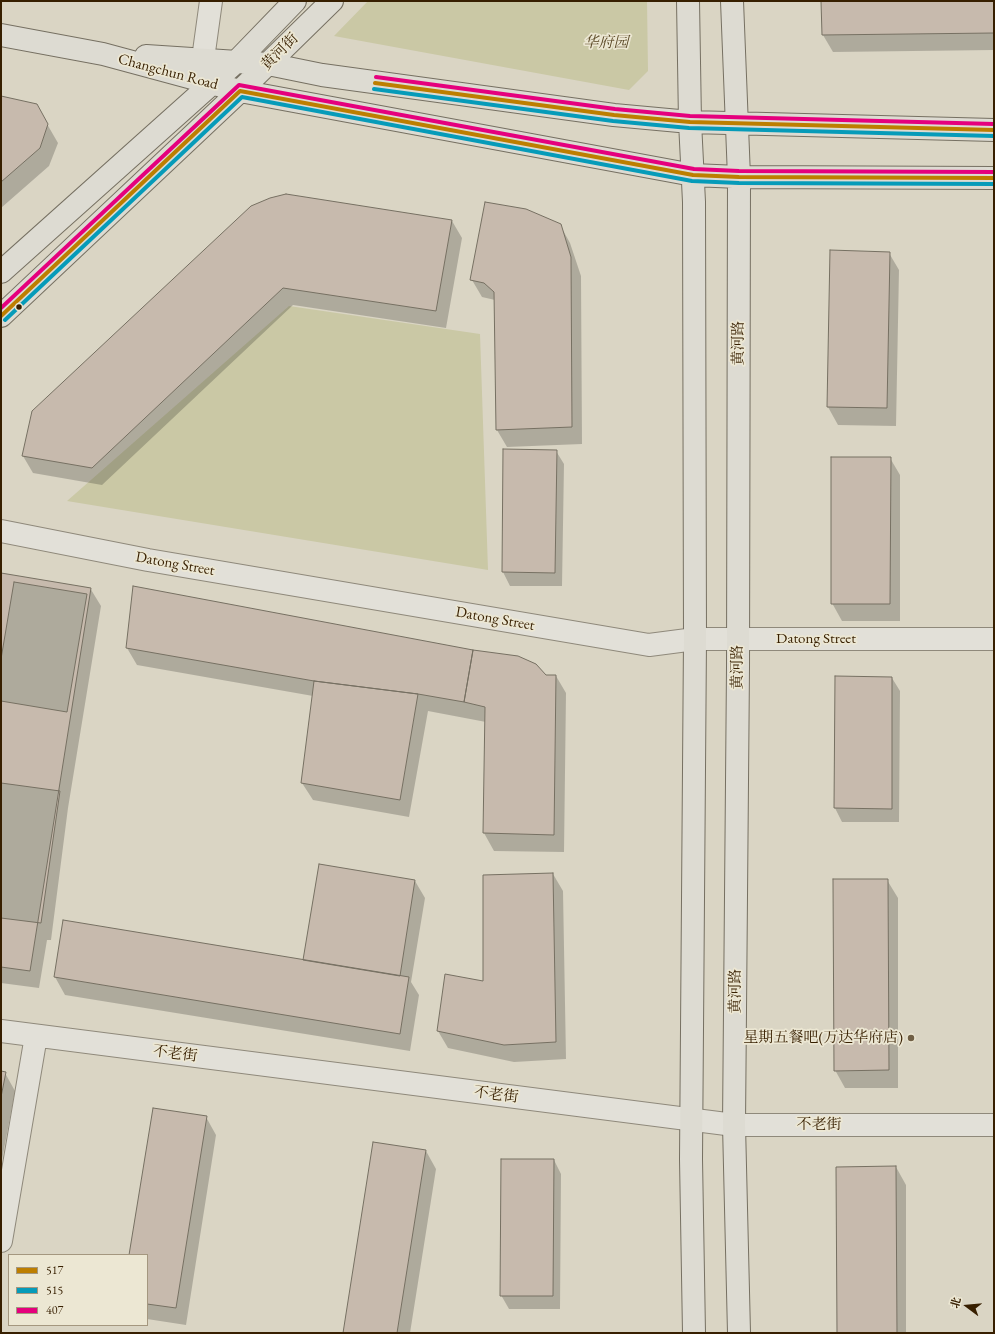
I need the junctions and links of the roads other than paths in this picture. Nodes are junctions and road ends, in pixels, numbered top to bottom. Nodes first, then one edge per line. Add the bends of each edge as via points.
1 (211, 1) edge
2 (295, 1) edge
3 (332, 1) edge
4 (688, 1) edge
5 (732, 1) edge
6 (1, 35) edge
7 (103, 54) junction
8 (202, 60) junction
9 (237, 61) junction
10 (268, 64) junction
11 (212, 84) junction
12 (240, 91) junction
13 (690, 122) junction
14 (738, 124) junction
15 (994, 130) edge
16 (693, 175) junction
17 (740, 177) junction
18 (994, 178) edge
19 (1, 272) edge
20 (1, 316) edge
21 (1, 531) edge
22 (695, 638) junction
23 (738, 638) junction
24 (994, 639) edge
25 (1, 1031) edge
26 (36, 1036) junction
27 (692, 1120) junction
28 (734, 1125) junction
29 (994, 1125) edge
30 (1, 1241) edge
31 (694, 1333) edge
32 (739, 1333) edge

1 - 8 street
2 - 9 main road, 黄河街
3 - 10 main road, 黄河街
4 - 13 main road
5 - 14 main road, 黄河路 via 733,65
6 - 7 main road, Changchun Road
7 - 8 main road, Changchun Road
7 - 11 main road, Changchun Road
8 - 9 main road, Changchun Road
9 - 10 main road, Changchun Road
9 - 11 main road, 黄河街
10 - 12 main road, 黄河街
10 - 13 main road, Changchun Road via 338,78 614,115
11 - 12 main road, Changchun Road
11 - 19 main road, 黄河街
12 - 16 main road, Changchun Road
12 - 20 main road, 黄河街
13 - 14 main road, Changchun Road
13 - 16 main road
14 - 15 main road, Changchun Road
14 - 17 main road, 黄河路
16 - 17 main road, Changchun Road
16 - 22 main road
17 - 18 main road, Changchun Road
17 - 23 main road, 黄河路
21 - 22 street, Datong Street via 148,560 649,645
22 - 23 street, Datong Street
22 - 27 main road
23 - 24 street, Datong Street
23 - 28 main road, 黄河路
25 - 26 street, 不老街
26 - 27 street, 不老街
26 - 30 street
27 - 28 street, 不老街
27 - 31 main road
28 - 29 street, 不老街
28 - 32 main road, 黄河路

